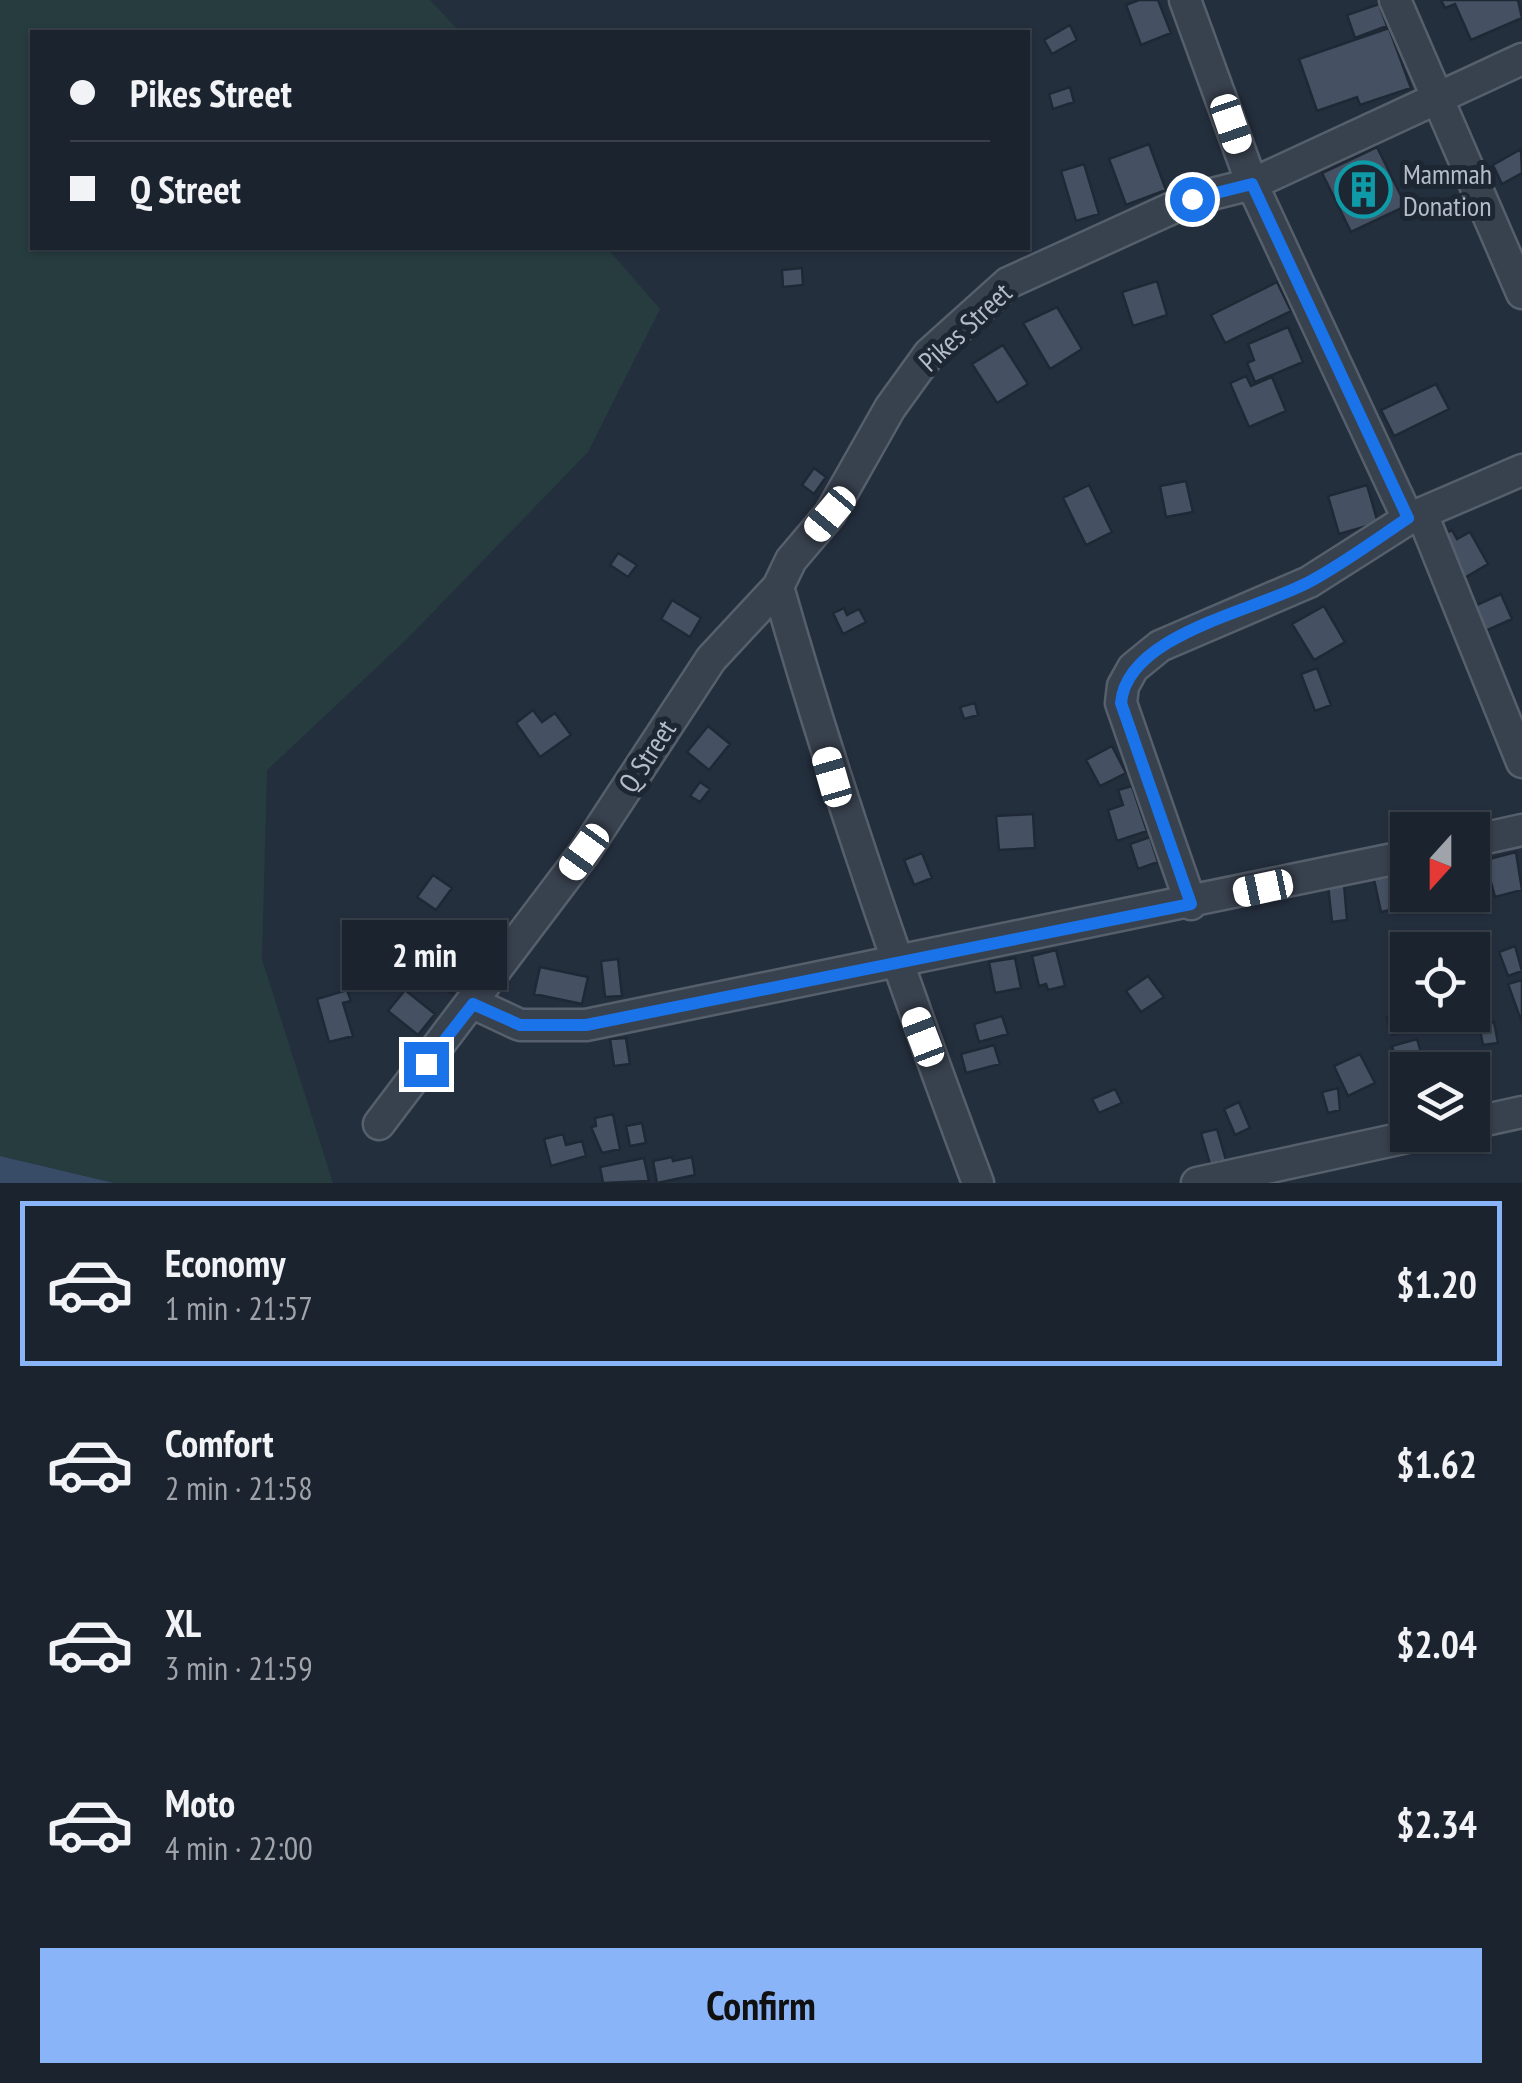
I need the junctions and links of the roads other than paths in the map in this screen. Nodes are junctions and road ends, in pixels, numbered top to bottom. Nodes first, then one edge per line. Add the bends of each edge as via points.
1 (1185, 0) edge
2 (1396, 0) edge
3 (1522, 59) edge
4 (1434, 97) junction
5 (1252, 184) junction
6 (1516, 261) edge
7 (1522, 293) edge
8 (1522, 470) edge
9 (1414, 516) junction
10 (778, 587) junction
11 (1522, 762) edge
12 (1522, 830) edge
13 (1490, 837) edge
14 (1390, 860) edge
15 (1191, 904) junction
16 (895, 964) junction
17 (473, 1004) junction
18 (1522, 1112) edge
19 (1490, 1118) edge
20 (379, 1124) dead end
21 (1390, 1145) edge
22 (1323, 1170) edge
23 (978, 1183) edge
24 (1197, 1183) edge

1 - 5 street
2 - 4 street
3 - 4 street, Pikes Street
4 - 5 street, Pikes Street
4 - 6 street
5 - 9 street
5 - 10 street, Pikes Street via 1192,199 1008,283 929,354
6 - 7 street
8 - 9 street
9 - 11 street
9 - 15 street via 1309,582 1160,646 1132,668 1121,703
10 - 16 street
10 - 17 street, Q Street via 711,659 584,852
12 - 13 street
14 - 15 street
15 - 16 street
16 - 17 street via 586,1025 520,1025
16 - 23 street
17 - 20 street, Q Street
18 - 19 street
21 - 22 street
22 - 24 street

